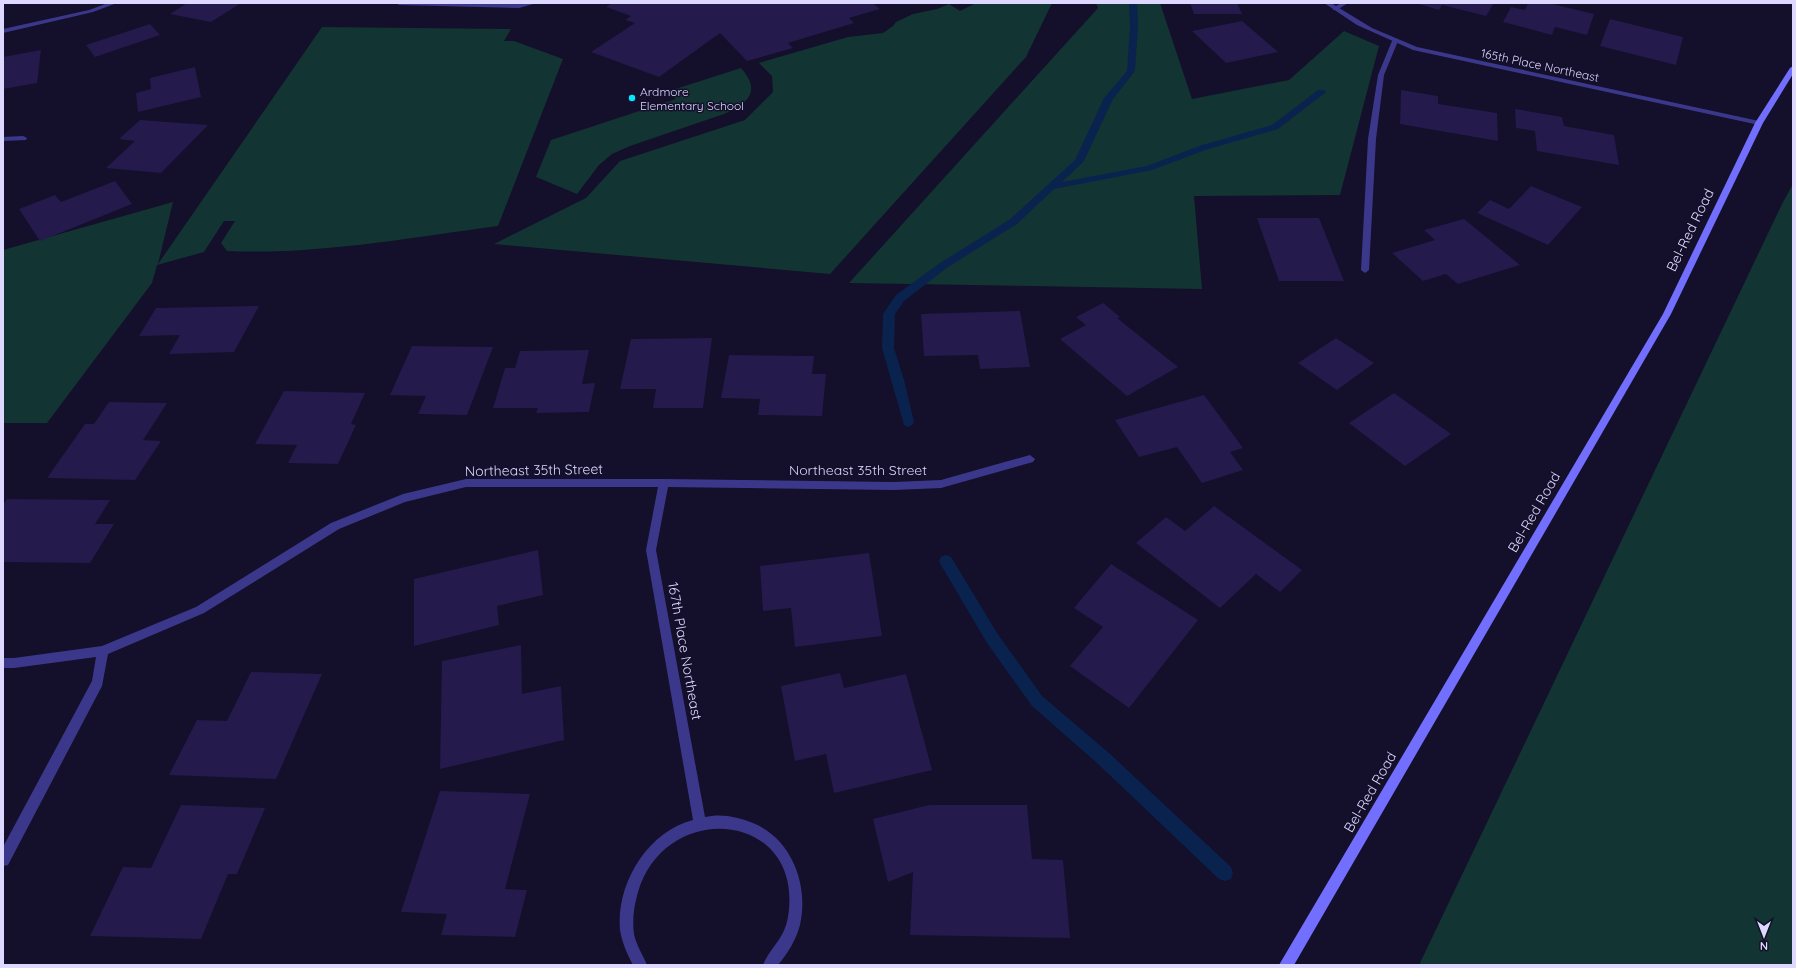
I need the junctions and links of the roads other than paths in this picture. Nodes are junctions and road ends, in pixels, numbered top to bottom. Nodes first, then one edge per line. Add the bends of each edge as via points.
1 (114, 3) edge
2 (399, 3) edge
3 (534, 3) edge
4 (1327, 3) edge
5 (1345, 3) edge
6 (1335, 9) junction
7 (3, 31) edge
8 (1395, 41) junction
9 (1793, 68) edge
10 (1759, 123) junction
11 (23, 138) dead end
12 (3, 139) edge
13 (1365, 270) dead end
14 (1030, 459) dead end
15 (664, 483) junction
16 (103, 651) junction
17 (3, 662) edge
18 (700, 824) junction
19 (3, 860) edge
20 (640, 965) edge
21 (770, 965) edge
22 (1286, 965) edge

1 - 7 street via 92,12
2 - 3 street via 519,6
4 - 6 street, 165th Place Northeast
5 - 6 street
6 - 8 street, 165th Place Northeast via 1375,33
8 - 10 street, 165th Place Northeast via 1415,49
8 - 13 street via 1381,75 1372,139
9 - 10 main road, Bel-Red Road
10 - 22 main road, Bel-Red Road via 1667,314
11 - 12 street
14 - 15 street, Northeast 35th Street via 941,484 894,486
15 - 16 street, Northeast 35th Street via 466,483 403,498 335,526 200,610
15 - 18 street, 167th Place Northeast via 651,550
16 - 17 street, Northeast 35th Street via 14,663
16 - 19 street via 98,682
18 - 20 street via 674,835 651,854 635,879 627,908 628,939
18 - 21 street via 726,821 751,826 772,840 788,861 796,886 796,914 786,942

